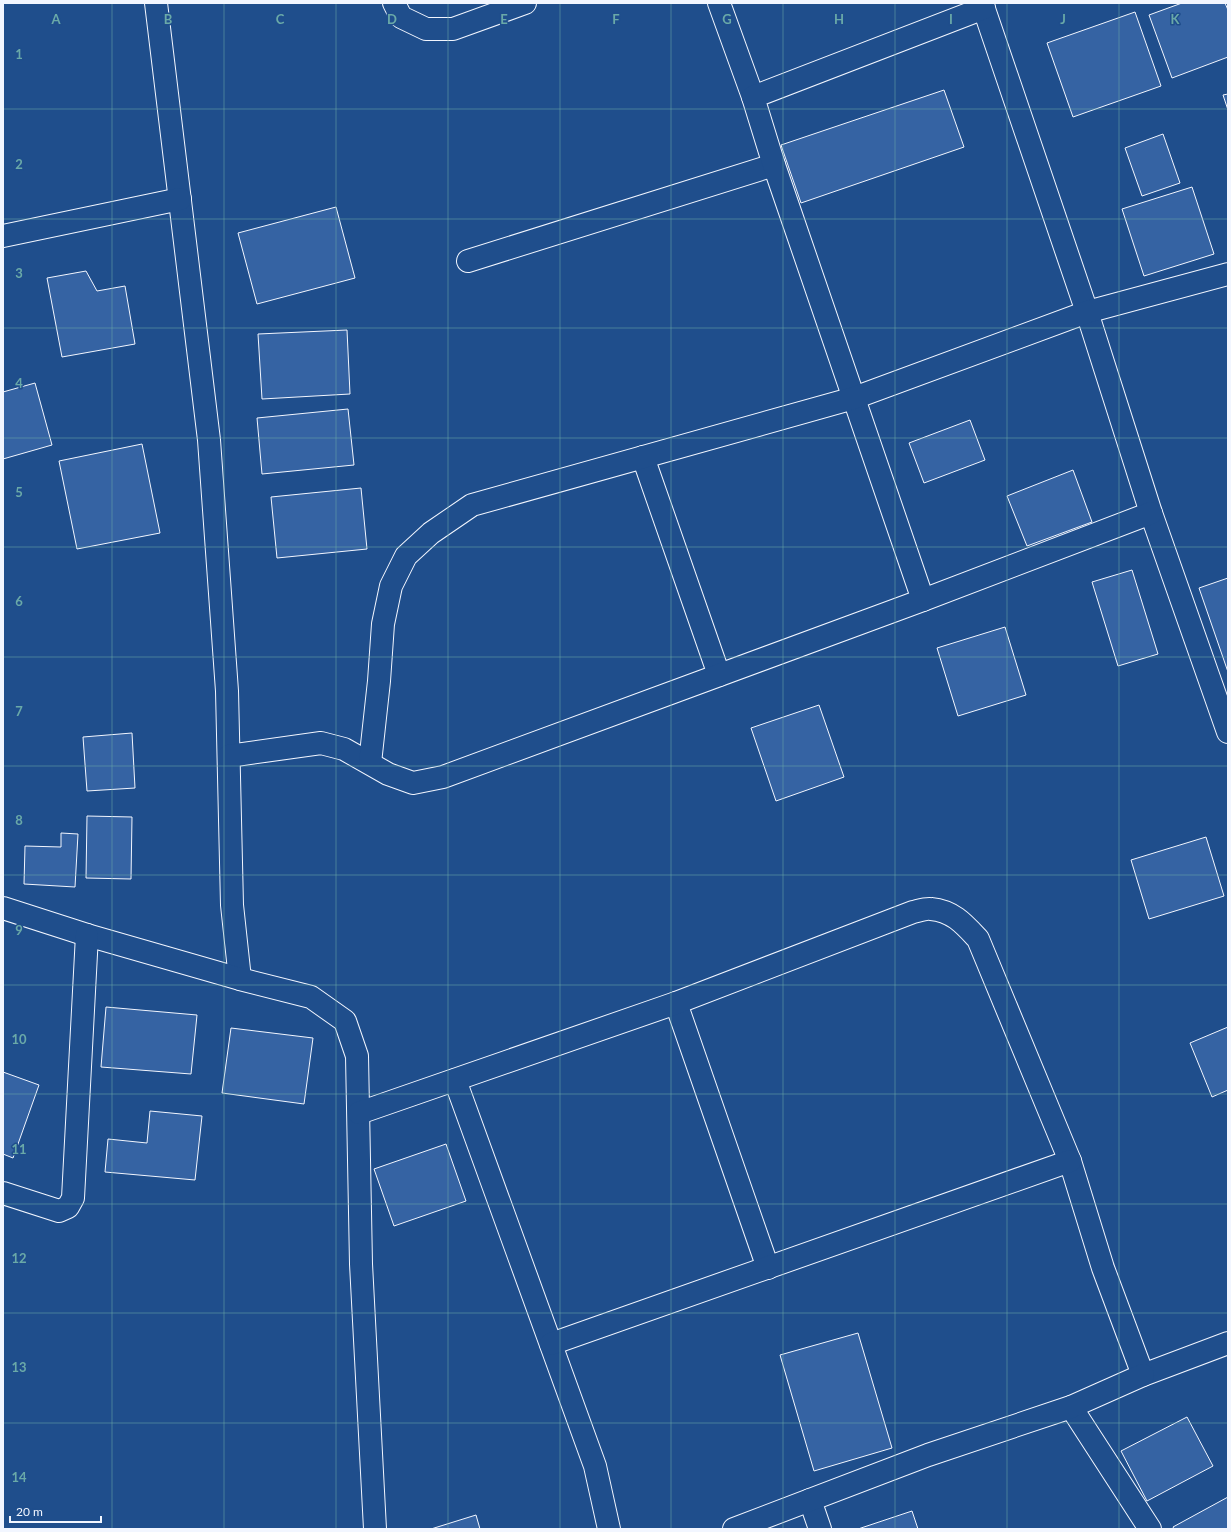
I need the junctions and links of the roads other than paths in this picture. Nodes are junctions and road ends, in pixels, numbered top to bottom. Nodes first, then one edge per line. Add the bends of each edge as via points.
1 (156, 3) edge
2 (394, 3) edge
3 (525, 3) edge
4 (719, 3) edge
5 (983, 6) edge
6 (753, 96) junction
7 (774, 165) junction
8 (180, 199) junction
9 (3, 236) edge
10 (468, 261) dead end
11 (1228, 274) edge
12 (1087, 312) junction
13 (854, 398) junction
14 (643, 457) junction
15 (1151, 513) junction
16 (923, 600) junction
17 (719, 675) junction
18 (1228, 732) edge
19 (229, 756) junction
20 (370, 763) junction
21 (3, 908) edge
22 (87, 936) junction
23 (240, 979) junction
24 (676, 1003) junction
25 (455, 1080) junction
26 (359, 1113) junction
27 (1070, 1162) junction
28 (3, 1193) edge
29 (768, 1268) junction
30 (1228, 1343) edge
31 (551, 1344) junction
32 (1143, 1375) junction
33 (1071, 1407) junction
34 (810, 1500) junction
35 (374, 1529) edge
36 (609, 1529) edge
37 (734, 1529) edge
38 (820, 1529) edge
39 (1150, 1529) edge

1 - 8 street
2 - 3 street via 401,17 426,29 453,29
4 - 6 street
5 - 6 street
5 - 12 street
6 - 7 street
7 - 10 street
7 - 13 street
8 - 9 street
8 - 19 street via 209,440 227,691
11 - 12 street
12 - 13 street
12 - 15 street
13 - 14 street
13 - 16 street
14 - 17 street
14 - 20 street via 472,505 431,533 406,556 391,586 383,624
15 - 16 street
15 - 18 street
16 - 17 street
17 - 20 street via 443,777 414,782 388,774
19 - 20 street via 321,743 344,749
19 - 23 street via 232,905
21 - 22 street
22 - 23 street
22 - 28 street via 73,1198 68,1207 59,1211
23 - 26 street via 311,997 345,1021 357,1056
24 - 25 street
24 - 27 street via 913,912 930,908 952,914 978,938
24 - 29 street
25 - 26 street
25 - 31 street
26 - 35 street via 361,1264
27 - 29 street
27 - 32 street via 1102,1268
29 - 31 street
30 - 32 street
31 - 36 street via 595,1466
32 - 33 street
33 - 34 street via 928,1455
33 - 39 street
34 - 37 street
34 - 38 street

